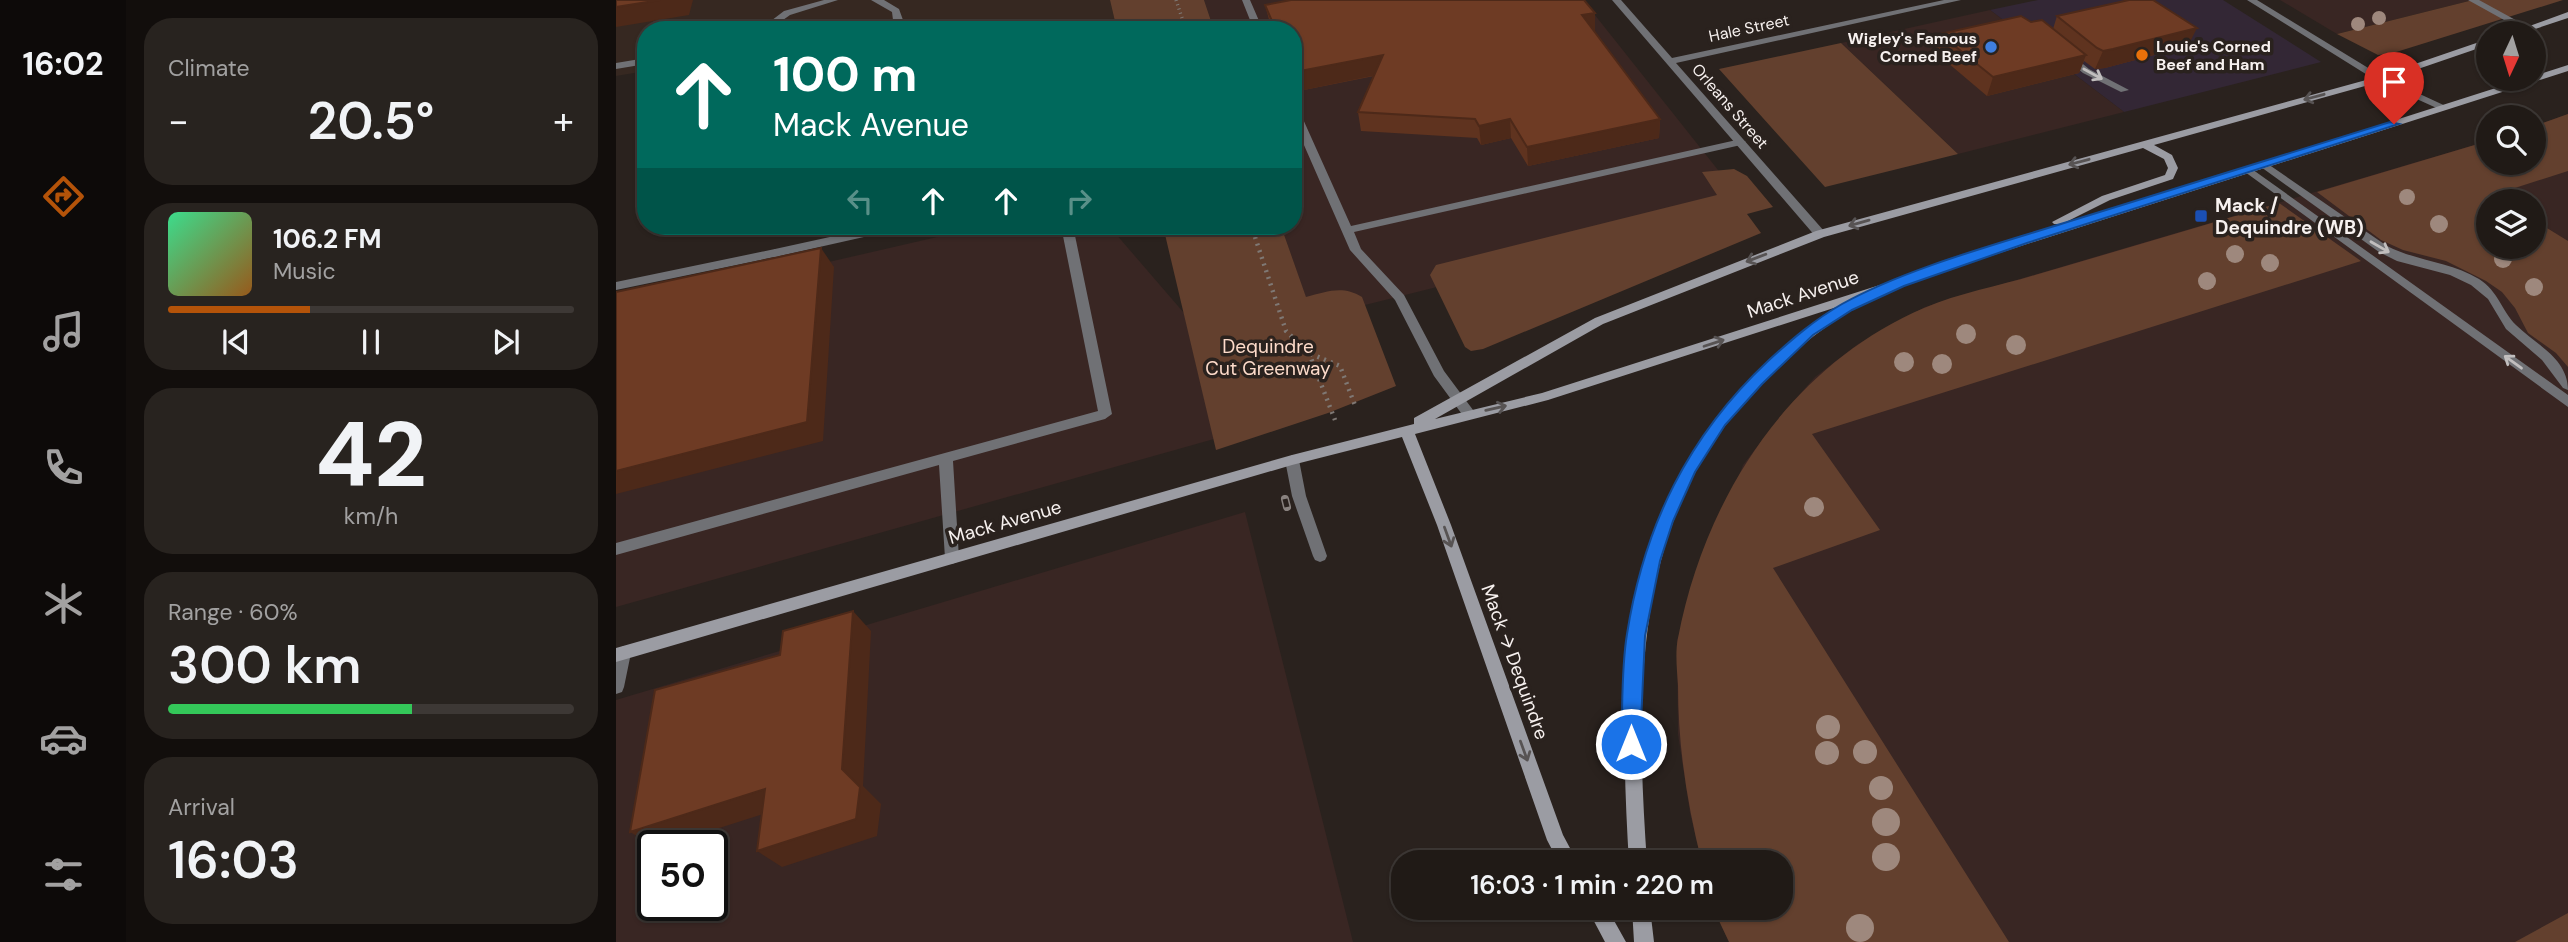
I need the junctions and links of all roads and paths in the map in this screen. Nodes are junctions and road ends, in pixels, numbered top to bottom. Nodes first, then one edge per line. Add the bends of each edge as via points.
1 (834, 0) edge
2 (875, 0) edge
3 (1176, 0) edge
4 (1246, 0) edge
5 (1616, 0) edge
6 (1957, 0) edge
7 (2251, 0) edge
8 (2472, 0) edge
9 (2568, 15) edge
10 (776, 21) edge
11 (898, 21) edge
12 (1183, 21) edge
13 (1255, 21) edge
14 (2512, 21) edge
15 (2546, 23) edge
16 (2476, 46) edge
17 (2058, 48) edge
18 (1670, 61) junction
19 (637, 62) edge
20 (616, 66) edge
21 (2568, 68) edge
22 (2380, 79) junction
23 (2124, 90) dead end
24 (2445, 108) junction
25 (1302, 128) edge
26 (1741, 142) junction
27 (2144, 144) junction
28 (2265, 165) junction
29 (2249, 170) junction
30 (1347, 230) junction
31 (1820, 234) junction
32 (855, 235) edge
33 (1069, 235) edge
34 (1254, 235) edge
35 (2023, 240) junction
36 (1899, 283) junction
37 (616, 286) edge
38 (1309, 353) junction
39 (2568, 386) edge
40 (1459, 398) junction
41 (2568, 402) edge
42 (1356, 408) dead end
43 (1469, 415) junction
44 (1335, 421) dead end
45 (1406, 430) junction
46 (946, 458) junction
47 (1292, 460) junction
48 (616, 549) edge
49 (1320, 556) dead end
50 (952, 558) junction
51 (619, 654) edge
52 (616, 687) edge
53 (1562, 850) edge
54 (1637, 850) edge
55 (1603, 920) edge
56 (1642, 920) edge
57 (1616, 942) edge
58 (1644, 942) edge

1 - 10 street via 787,13
2 - 11 street via 896,11
3 - 12 path
4 - 13 street
5 - 18 street, Orleans Street
6 - 18 street, Hale Street
7 - 22 street
8 - 14 street
9 - 15 main road
16 - 22 main road, Mack Avenue
17 -> 23 street via 2086,71
18 - 26 street, Orleans Street
19 - 20 street
21 - 24 main road, Mack Avenue
22 - 24 street
22 -> 27 main road, Mack Avenue
24 - 28 main road, Mack Avenue
25 - 30 street
26 - 30 street
26 - 31 street, Orleans Street
27 -> 31 main road, Mack Avenue
27 - 35 main road via 2168,157 2173,168 2169,177 2106,198
28 - 29 main road, Mack Avenue
28 -> 39 street via 2383,250 2475,282 2492,296 2510,326 2547,357
29 - 35 main road, Mack Avenue
41 -> 29 street
30 - 40 street via 1356,250 1400,298 1439,373
31 -> 40 main road, Mack Avenue via 1599,321
32 - 37 street
33 - 46 street via 1105,414
34 - 38 path via 1286,331
35 - 36 main road, Mack Avenue
43 -> 36 main road, Mack Avenue via 1543,397
36 - 54 main road via 1808,332 1757,380 1706,439 1688,470 1651,561 1636,636 1630,722
38 - 42 path via 1340,366
38 - 44 path
40 - 43 street
40 - 45 main road, Mack Avenue
43 - 45 main road, Mack Avenue
45 - 47 main road, Mack Avenue
45 -> 53 main road, Mack → Dequindre
46 - 48 street
46 - 50 street
47 - 49 street
47 - 50 main road, Mack Avenue
50 - 51 main road, Mack Avenue
51 - 52 street
55 - 57 main road
56 - 58 main road

